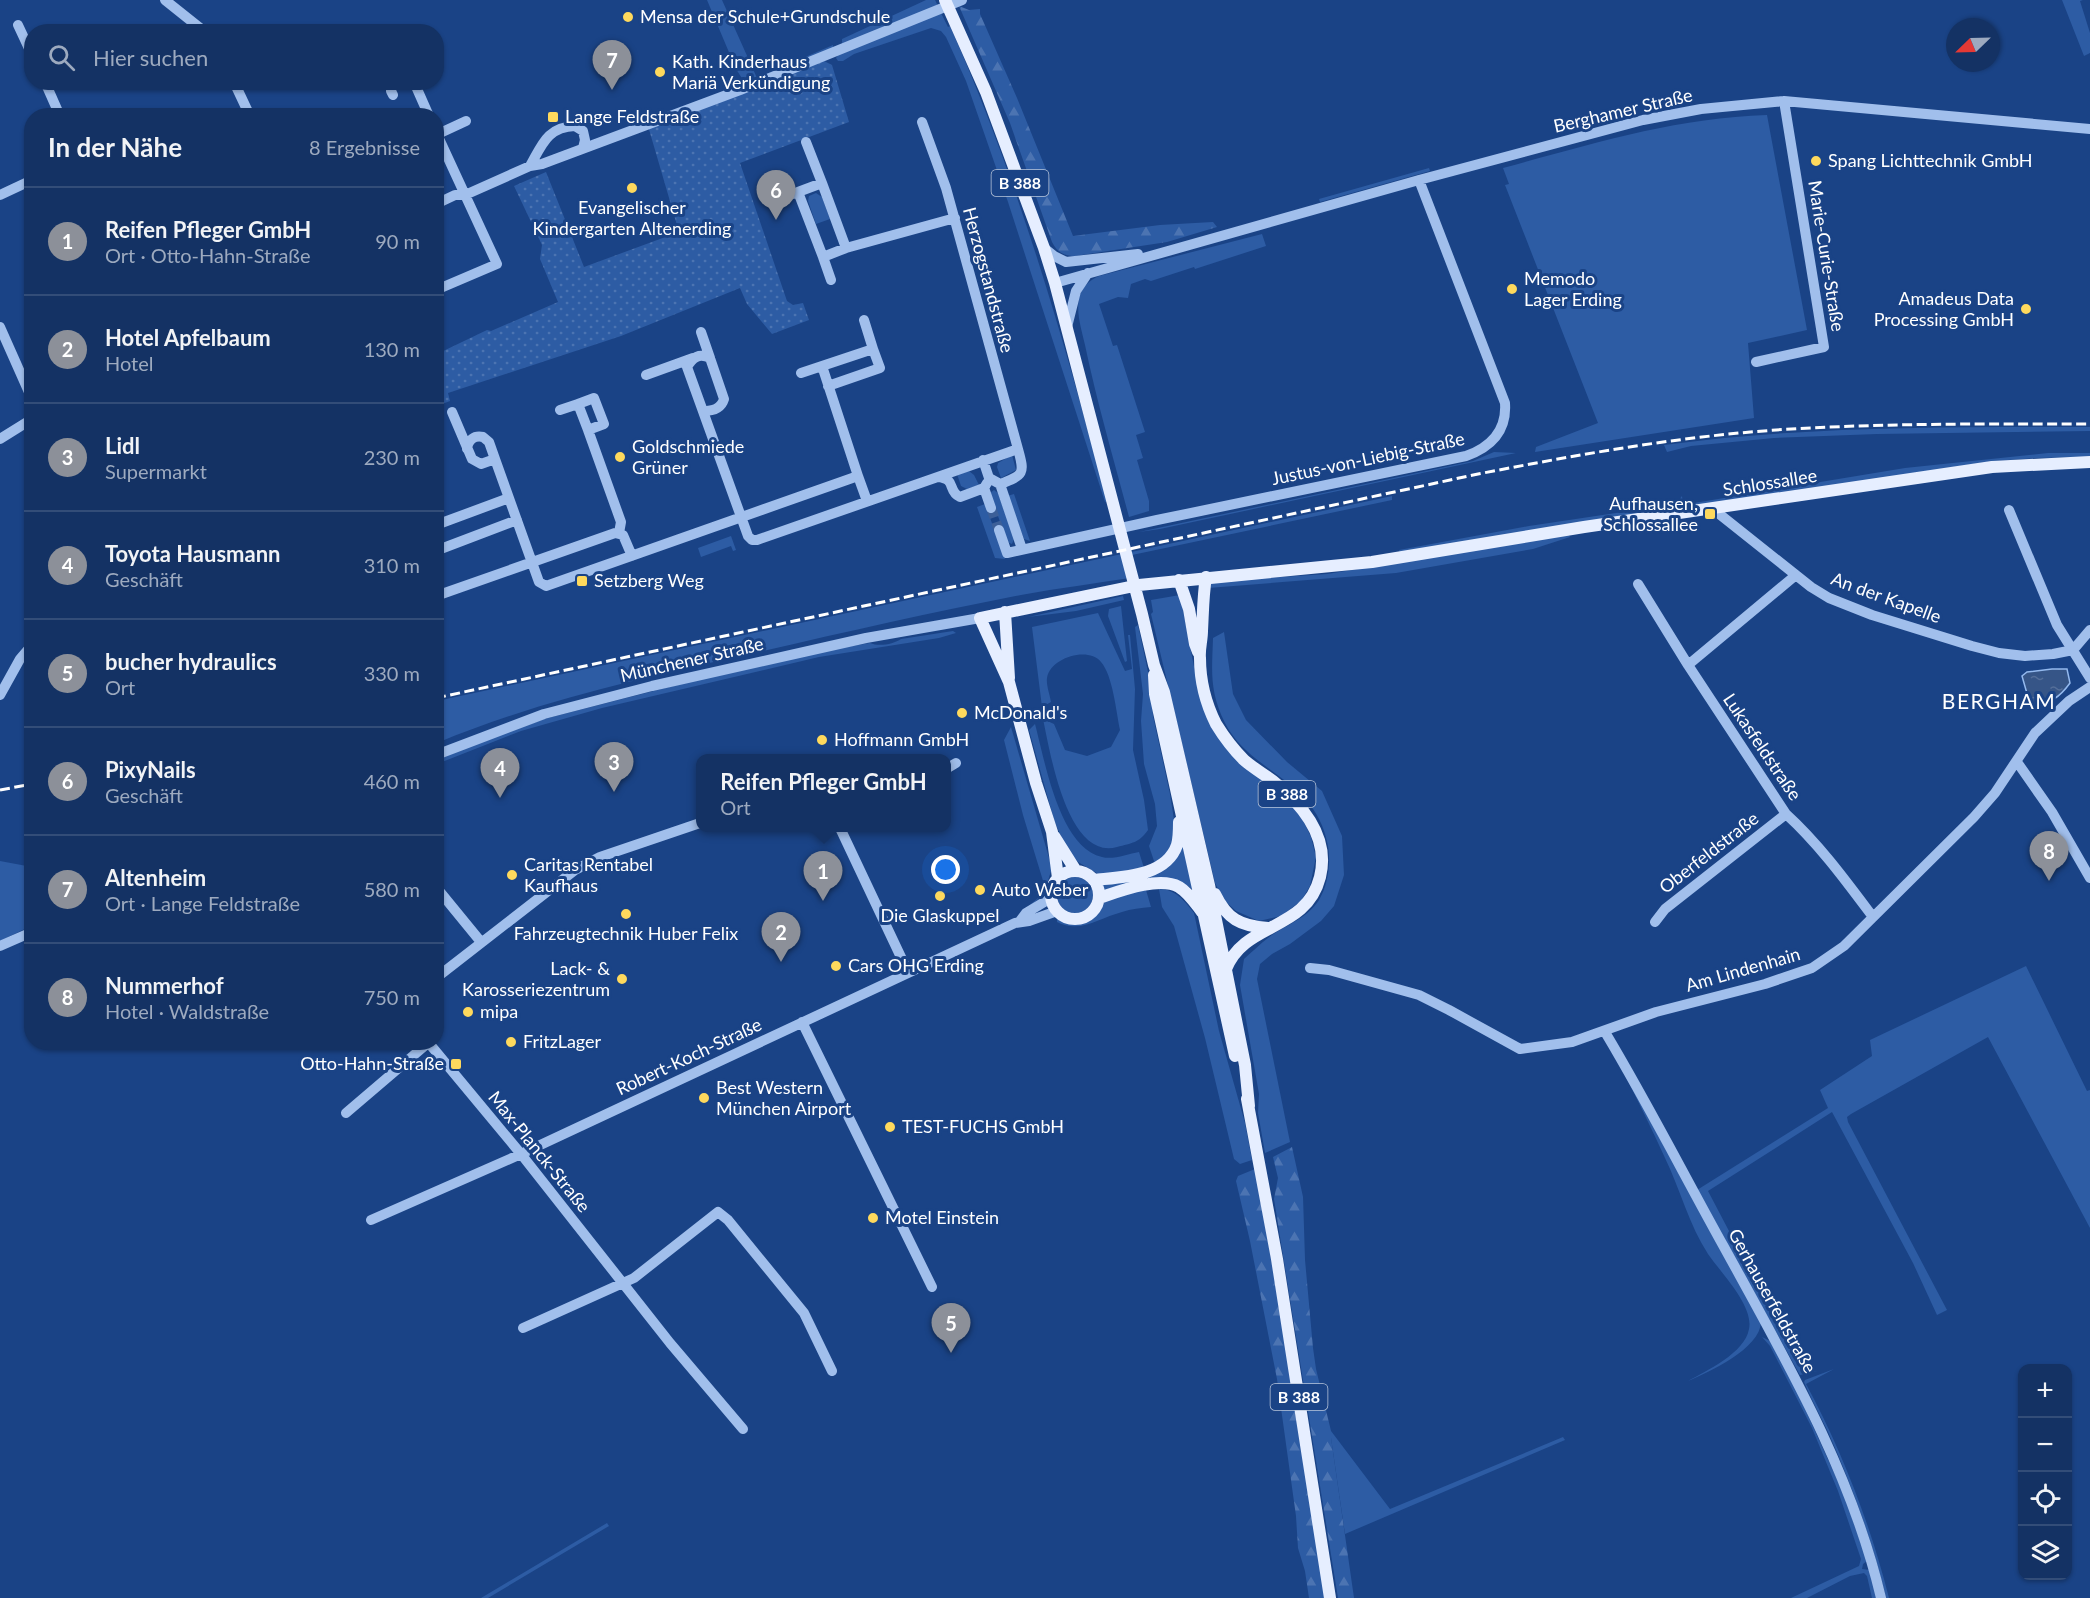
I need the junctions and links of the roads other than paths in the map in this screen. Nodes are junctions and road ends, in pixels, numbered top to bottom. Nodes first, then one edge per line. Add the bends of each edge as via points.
1 (165, 0) edge
2 (945, 0) edge
3 (962, 0) edge
4 (194, 24) edge
5 (18, 26) dead end
6 (24, 38) edge
7 (49, 90) edge
8 (238, 90) edge
9 (391, 90) edge
10 (418, 90) edge
11 (393, 95) dead end
12 (1784, 101) junction
13 (56, 108) edge
14 (246, 108) edge
15 (425, 108) edge
16 (466, 121) dead end
17 (922, 122) dead end
18 (2090, 129) edge
19 (444, 130) edge
20 (806, 142) dead end
21 (444, 148) edge
22 (583, 148) junction
23 (530, 166) junction
24 (1419, 180) junction
25 (822, 183) junction
26 (24, 184) edge
27 (798, 192) junction
28 (0, 195) edge
29 (465, 195) junction
30 (781, 198) dead end
31 (444, 200) edge
32 (955, 218) junction
33 (846, 248) junction
34 (1044, 248) junction
35 (1177, 248) junction
36 (823, 257) junction
37 (1088, 273) junction
38 (831, 280) dead end
39 (1055, 283) junction
40 (444, 287) edge
41 (864, 320) dead end
42 (0, 327) edge
43 (1067, 327) junction
44 (701, 332) dead end
45 (873, 349) junction
46 (693, 358) junction
47 (710, 358) junction
48 (1756, 362) dead end
49 (822, 366) junction
50 (801, 373) dead end
51 (646, 375) dead end
52 (24, 381) edge
53 (828, 386) junction
54 (578, 404) junction
55 (560, 410) dead end
56 (703, 411) junction
57 (452, 412) dead end
58 (24, 425) edge
59 (588, 430) junction
60 (0, 439) edge
61 (467, 449) junction
62 (1018, 449) junction
63 (495, 459) junction
64 (983, 460) junction
65 (2090, 462) edge
66 (858, 476) junction
67 (938, 477) junction
68 (989, 477) junction
69 (1000, 484) junction
70 (984, 488) junction
71 (509, 498) junction
72 (867, 501) junction
73 (991, 508) tunnel mouth
74 (1713, 509) junction
75 (2009, 510) dead end
76 (742, 517) junction
77 (517, 520) junction
78 (444, 522) edge
79 (999, 530) tunnel mouth
80 (619, 533) junction
81 (444, 548) edge
82 (1022, 549) junction
83 (632, 556) junction
84 (532, 562) junction
85 (1796, 575) junction
86 (1206, 577) junction
87 (1179, 580) junction
88 (1638, 584) dead end
89 (444, 593) edge
90 (1005, 612) junction
91 (980, 618) junction
92 (2090, 630) edge
93 (2073, 650) junction
94 (24, 654) edge
95 (1199, 656) junction
96 (1154, 665) junction
97 (1688, 665) junction
98 (2090, 678) edge
99 (1009, 682) junction
100 (2090, 687) edge
101 (0, 695) edge
102 (444, 752) edge
103 (2017, 762) junction
104 (1180, 808) junction
105 (1786, 814) junction
106 (696, 824) edge
107 (843, 832) edge
108 (1052, 832) junction
109 (1076, 871) junction
110 (1058, 878) junction
111 (2090, 878) edge
112 (1095, 880) junction
113 (1209, 885) junction
114 (444, 897) edge
115 (1051, 898) junction
116 (1099, 898) junction
117 (1057, 911) junction
118 (1204, 915) junction
119 (1873, 917) junction
120 (1020, 921) junction
121 (1655, 922) dead end
122 (1268, 928) junction
123 (24, 936) edge
124 (481, 942) junction
125 (0, 946) edge
126 (1310, 968) dead end
127 (1226, 969) junction
128 (444, 972) edge
129 (908, 972) junction
130 (802, 1022) junction
131 (1605, 1032) junction
132 (420, 1050) edge
133 (434, 1050) edge
134 (1249, 1106) junction
135 (346, 1113) dead end
136 (521, 1154) junction
137 (371, 1220) dead end
138 (622, 1283) junction
139 (932, 1287) dead end
140 (523, 1328) dead end
141 (832, 1371) dead end
142 (743, 1429) dead end
143 (1330, 1598) edge
144 (1881, 1598) edge

1 - 4 street
2 - 34 main road, B 388 via 986,92
3 - 22 street
5 - 6 street
7 - 13 street
8 - 14 street
9 - 11 street
10 - 15 street
12 - 18 street, Berghamer Straße
12 - 24 street, Berghamer Straße via 1701,109 1643,120
12 - 48 street, Marie-Curie-Straße via 1824,347
16 - 19 street
17 - 32 street, Herzogstandstraße
20 - 25 street
21 - 29 street
22 - 23 street
22 - 23 street via 583,131 575,126 557,129 548,135
23 - 29 street
24 - 35 street, Berghamer Straße
24 - 82 street, Justus-von-Liebig-Straße via 1505,403 1504,421 1490,444 1466,456
25 - 27 street
25 - 33 street
26 - 28 street
27 - 30 street
27 - 36 street
29 - 31 street
29 - 40 street via 497,264
32 - 33 street
32 - 62 street, Herzogstandstraße
33 - 36 street
34 - 35 street, Berghamer Straße via 1066,262
34 - 39 main road, B 388
35 - 37 street, Berghamer Straße
36 - 38 street
37 - 39 street, Berghamer Straße
37 - 43 street via 1076,291
39 - 43 main road, B 388
41 - 45 street
42 - 52 street
43 - 96 main road, B 388
44 - 47 street
45 - 49 street
45 - 53 street via 880,368
46 - 47 street
46 - 51 street
46 - 56 street via 687,367
47 - 56 street via 724,399 719,408
49 - 50 street
49 - 53 street
53 - 66 street
54 - 55 street
54 - 59 street
54 - 59 street via 594,398 604,424
56 - 76 street
57 - 61 street
58 - 60 street
59 - 80 street via 621,522
61 - 63 street via 476,463
61 - 63 street via 473,438 483,437
62 - 64 street
62 - 69 street, Herzogstandstraße via 1022,472
63 - 71 street
64 - 67 street
64 - 68 street
65 - 74 main road, Schlossallee via 1992,467
66 - 72 street
66 - 76 street
67 - 70 street via 947,478 960,497
67 - 72 street
68 - 69 street
68 - 70 street
69 - 82 street
70 - 73 street
71 - 77 street
71 - 78 street
72 - 76 street via 757,540 749,538
74 - 85 street, An der Kapelle
74 - 86 main road, Schlossallee via 1372,562
75 - 93 street via 2057,625
76 - 83 street
77 - 81 street
77 - 84 street
79 - 82 street, Justus-von-Liebig-Straße via 1007,553
80 - 83 street
80 - 84 street
83 - 84 street via 546,586 541,584
84 - 89 street
85 - 93 street, An der Kapelle via 1829,598 1972,646 2025,656
85 - 97 street
86 - 87 main road, Schlossallee
86 - 95 main road, B 388
87 - 90 main road, Schlossallee via 1117,588
87 - 95 main road, B 388
88 - 97 street, Lukasfeldstraße
90 - 91 main road, Schlossallee
90 - 99 main road
91 - 99 main road
91 - 102 street, Münchener Straße via 866,638 652,686 544,714
92 - 93 street
93 - 98 street
94 - 101 street
95 - 122 main road, B 388 via 1206,697 1224,738 1301,807 1320,842 1322,865 1310,899 1288,920
96 - 104 main road, B 388 via 1155,694
96 - 113 main road, B 388 via 1164,692
97 - 105 street, Lukasfeldstraße
99 - 108 main road
100 - 103 street, Am Lindenhain via 2035,733
103 - 111 street
103 - 119 street, Am Lindenhain via 1981,810
104 - 112 main road, B 388 via 1177,844 1166,864 1148,872
104 - 118 main road, B 388
105 - 119 street, Lukasfeldstraße via 1833,864
105 - 121 street, Oberfeldstraße via 1665,909
106 - 124 street via 600,857 575,870
107 - 129 street
108 - 109 main road
108 - 110 main road
109 - 110 main road
109 - 112 main road
110 - 115 main road
112 - 116 main road
113 - 122 main road, B 388 via 1231,917 1244,925
113 - 127 main road, B 388
114 - 124 street
115 - 117 main road
115 - 120 street, Robert-Koch-Straße
116 - 117 main road via 1085,917 1070,919
116 - 118 main road, B 388 via 1158,883 1172,884 1187,893
117 - 120 street, Robert-Koch-Straße
118 - 134 main road, B 388
119 - 131 street, Am Lindenhain via 1812,968 1656,1012
120 - 129 street, Robert-Koch-Straße
122 - 127 main road, B 388 via 1238,948
123 - 125 street
124 - 128 street
126 - 131 street, Am Lindenhain via 1419,995 1520,1049 1556,1046
127 - 134 main road, B 388
129 - 130 street, Robert-Koch-Straße
130 - 136 street, Robert-Koch-Straße
130 - 139 street
131 - 144 street, Gerhauserfeldstraße via 1798,1381 1848,1493
132 - 135 street, Max-Planck-Straße
133 - 136 street, Max-Planck-Straße
134 - 143 main road, B 388
136 - 137 street, Robert-Koch-Straße
136 - 138 street, Max-Planck-Straße
138 - 140 street
138 - 141 street via 634,1278 714,1214 723,1214 804,1313
138 - 142 street, Max-Planck-Straße

